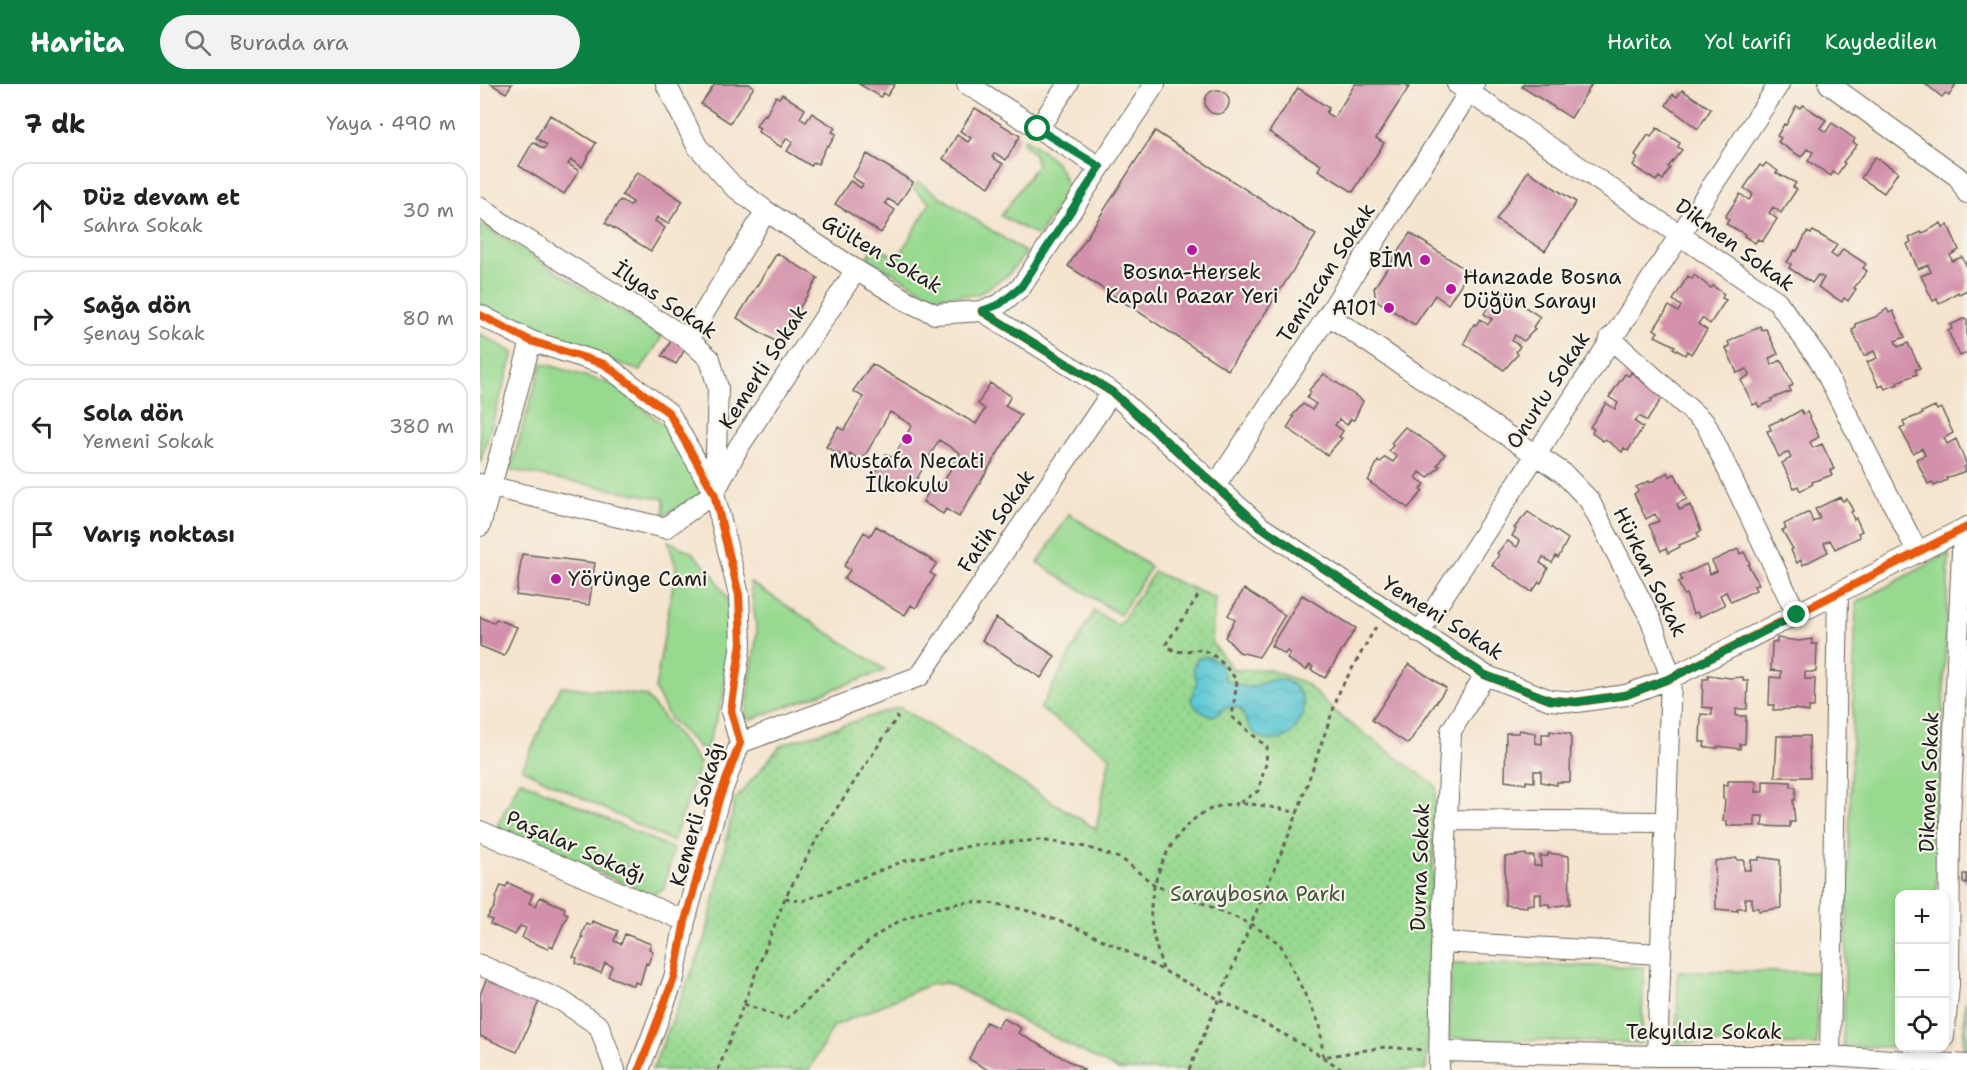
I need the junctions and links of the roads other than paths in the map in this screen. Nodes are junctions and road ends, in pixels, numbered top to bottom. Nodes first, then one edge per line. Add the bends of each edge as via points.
1 (666, 84) edge
2 (967, 84) edge
3 (1068, 84) edge
4 (1155, 84) edge
5 (1779, 84) edge
6 (1829, 84) edge
7 (1467, 86) edge
8 (1038, 129) junction
9 (1100, 167) junction
10 (1967, 193) edge
11 (480, 207) edge
12 (766, 211) junction
13 (1679, 233) junction
14 (855, 270) junction
15 (982, 311) junction
16 (480, 315) edge
17 (1328, 315) junction
18 (688, 339) junction
19 (1610, 339) junction
20 (531, 341) junction
21 (1112, 392) junction
22 (1535, 453) junction
23 (486, 485) edge
24 (1216, 485) junction
25 (714, 493) junction
26 (480, 526) edge
27 (1965, 528) edge
28 (1918, 553) junction
29 (1838, 594) junction
30 (1797, 615) junction
31 (1419, 633) junction
32 (1485, 675) junction
33 (1671, 678) junction
34 (740, 743) junction
35 (1446, 820) junction
36 (1959, 821) edge
37 (1665, 822) junction
38 (480, 831) edge
39 (685, 921) junction
40 (1441, 942) junction
41 (1661, 954) junction
42 (480, 965) edge
43 (1958, 985) edge
44 (1949, 1018) edge
45 (1943, 1055) edge
46 (1657, 1056) junction
47 (1830, 1056) junction
48 (1439, 1061) edge
49 (1967, 1065) edge
50 (615, 1070) edge
51 (639, 1070) edge

1 - 12 street, Gülten Sokak via 697,146 733,186
2 - 8 street
3 - 8 street
4 - 9 street
5 - 13 street, Onurlu Sokak
6 - 10 street via 1958,177
7 - 13 street, Dikmen Sokak
7 - 17 street, Temizcan Sokak
8 - 9 street
9 - 15 street via 1021,287 1000,304
11 - 18 street, İlyas Sokak
12 - 14 street, Gülten Sokak
12 - 18 street
13 - 19 street, Onurlu Sokak
13 - 28 street, Dikmen Sokak via 1777,301 1820,361
14 - 15 street, Gülten Sokak via 935,314
14 - 25 street, Kemerli Sokak via 738,448
15 - 21 street, Yemeni Sokak
16 - 20 street
17 - 22 street, Hürkan Sokak
17 - 24 street, Temizcan Sokak
18 - 25 street, İlyas Sokak via 710,359 718,388
19 - 22 street, Onurlu Sokak
19 - 30 street via 1706,424
20 - 23 street
20 - 25 street via 604,364 669,413
21 - 24 street, Yemeni Sokak
21 - 34 street, Fatih Sokak via 920,676
22 - 31 street, Onurlu Sokak
22 - 33 street, Hürkan Sokak via 1563,473 1589,500 1651,620
23 - 25 street via 664,528
23 - 26 street
24 - 31 street, Yemeni Sokak via 1261,527
25 - 34 street, Kemerli Sokağı via 741,611 741,643 731,711
27 - 28 street, Yemeni Sokak
27 - 36 street, Dikmen Sokak
28 - 29 street, Yemeni Sokak
29 - 30 street, Yemeni Sokak
29 - 47 street
30 - 33 street, Yemeni Sokak
31 - 32 street, Yemeni Sokak
32 - 33 street, Yemeni Sokak via 1550,700 1577,702 1626,695
32 - 35 street, Durna Sokak via 1451,730
33 - 37 street, Hürkan Sokak
34 - 39 street, Kemerli Sokağı via 719,799
35 - 37 street
35 - 40 street, Durna Sokak
36 - 43 street, Dikmen Sokak
37 - 41 street, Hürkan Sokak
38 - 39 street, Paşalar Sokağı
39 - 51 street, Kemerli Sokağı via 674,978
40 - 41 street
40 - 48 street, Durna Sokak
41 - 46 street, Hürkan Sokak
42 - 50 street via 562,1001 600,1026
43 - 44 street, Dikmen Sokak
45 - 47 street, Tekyıldız Sokak
45 - 49 street, Tekyıldız Sokak
46 - 47 street, Tekyıldız Sokak
46 - 48 street, Tekyıldız Sokak

